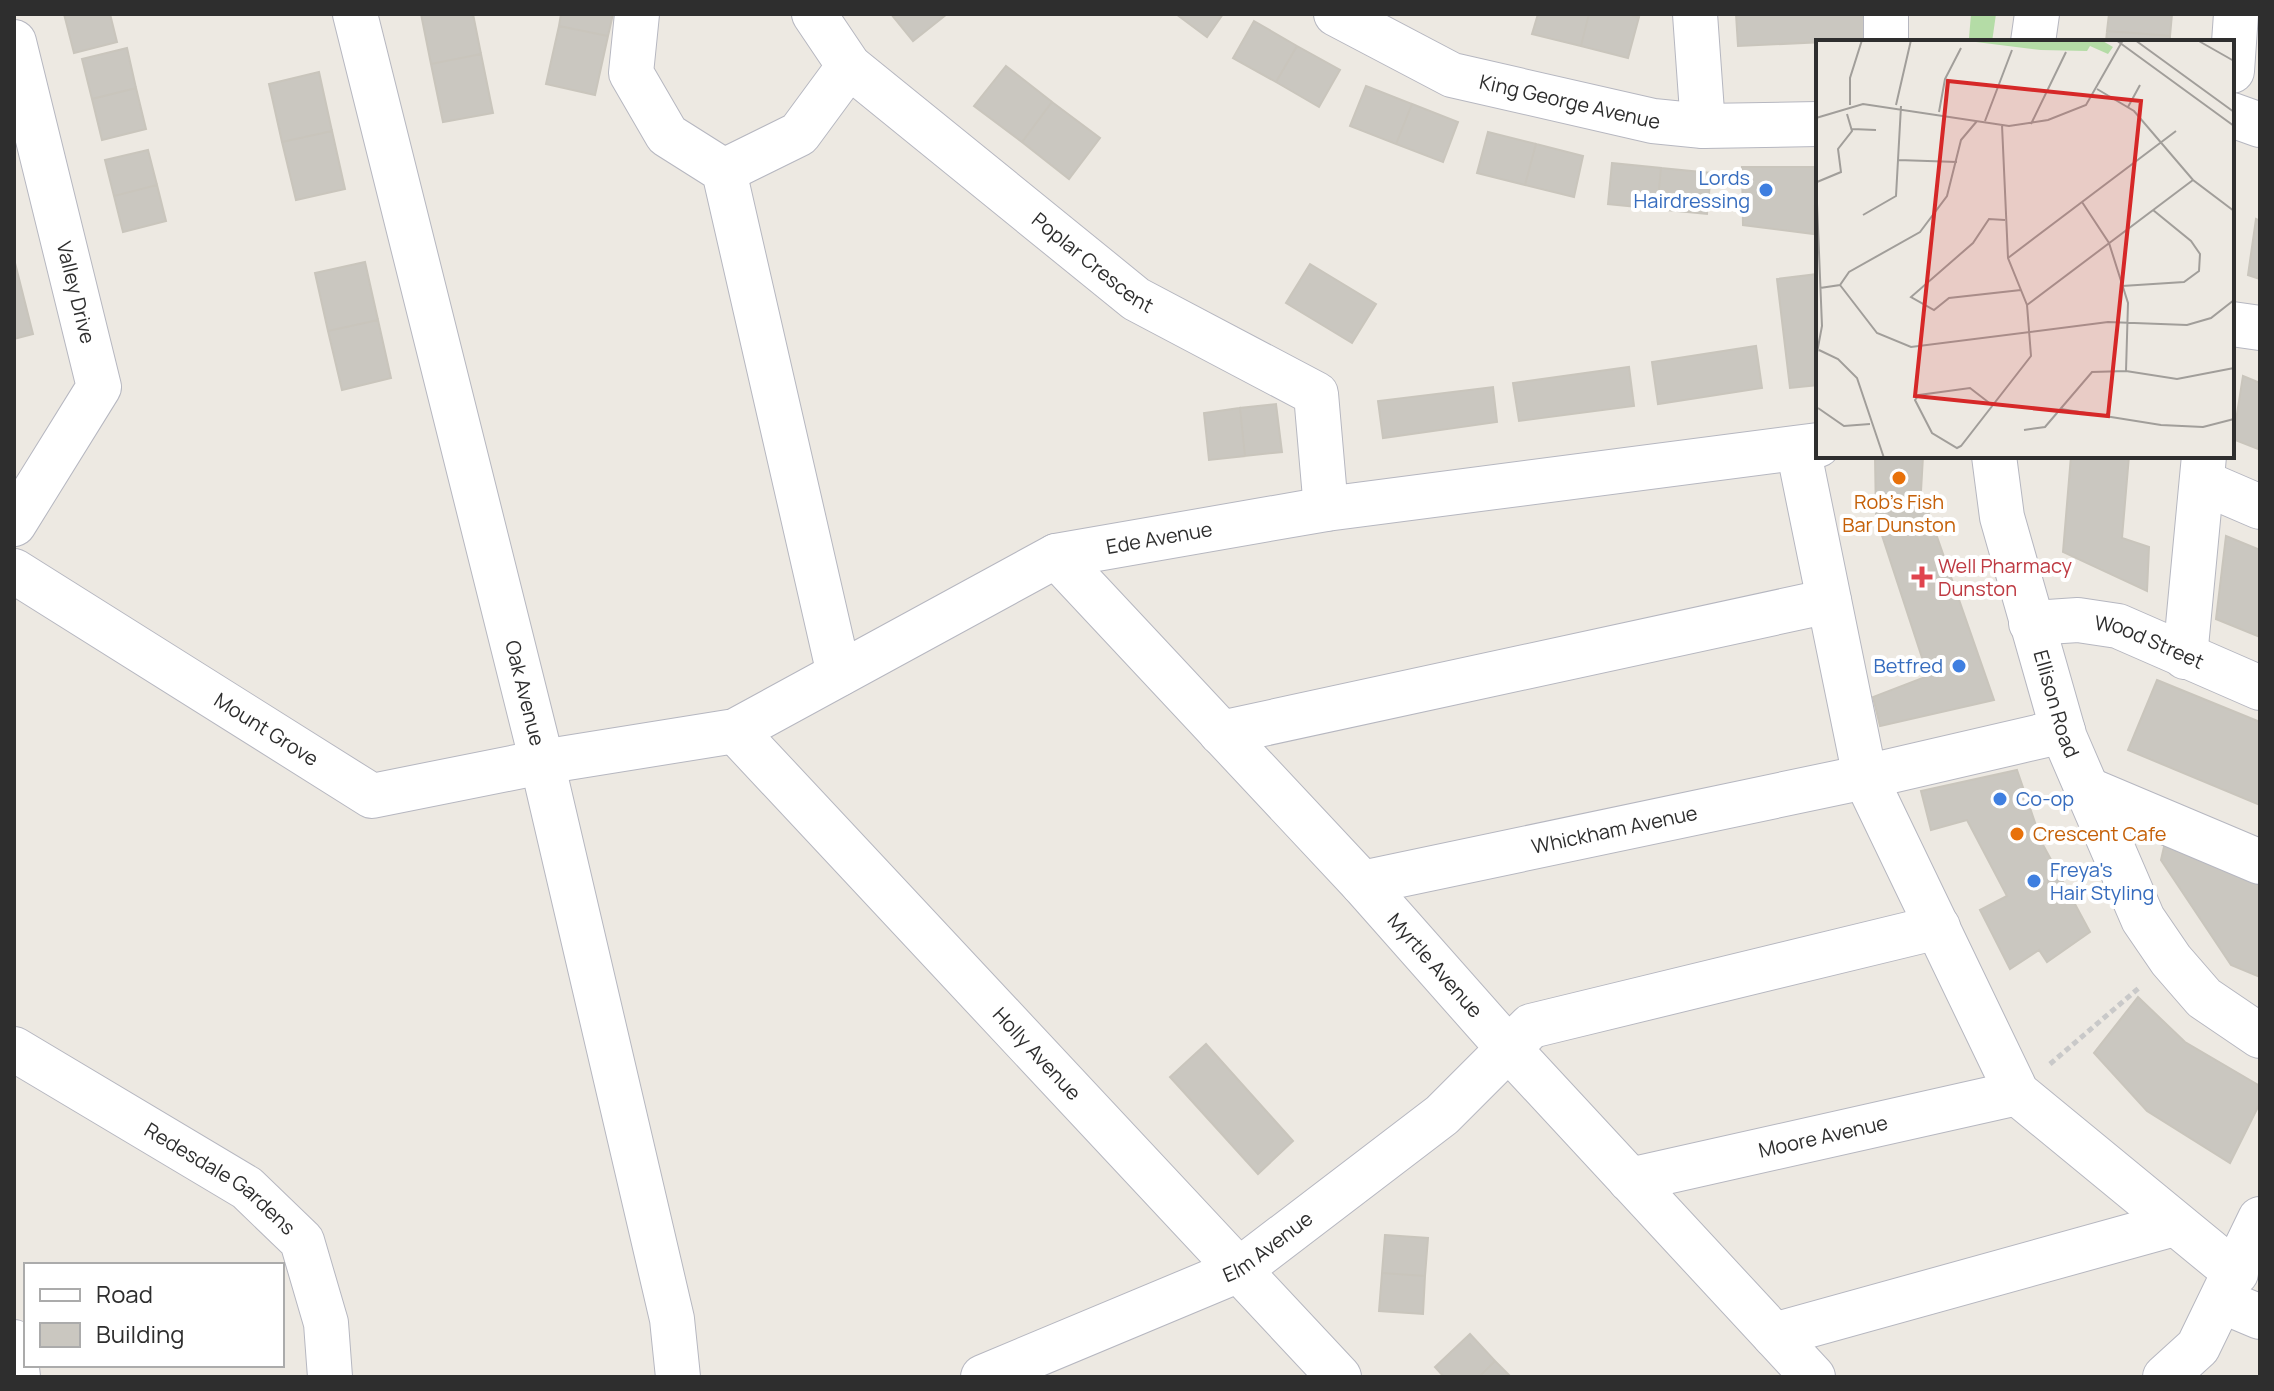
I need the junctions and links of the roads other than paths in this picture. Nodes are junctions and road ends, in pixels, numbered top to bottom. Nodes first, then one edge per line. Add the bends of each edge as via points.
1 (355, 14) edge
2 (637, 14) edge
3 (814, 14) edge
4 (1336, 14) edge
5 (1695, 14) edge
6 (1886, 14) edge
7 (2037, 14) edge
8 (2236, 14) edge
9 (1886, 40) edge
10 (2033, 40) edge
11 (14, 42) edge
12 (2234, 42) edge
13 (849, 66) junction
14 (2234, 116) edge
15 (1816, 124) edge
16 (2260, 125) edge
17 (1703, 126) junction
18 (724, 171) junction
19 (2234, 324) edge
20 (2260, 328) edge
21 (1808, 446) edge
22 (1994, 458) edge
23 (2203, 469) edge
24 (2260, 507) edge
25 (1326, 509) junction
26 (14, 524) edge
27 (1056, 556) junction
28 (14, 571) edge
29 (1829, 601) junction
30 (2031, 623) junction
31 (2185, 657) junction
32 (839, 674) junction
33 (2260, 688) edge
34 (735, 731) junction
35 (2063, 731) junction
36 (1221, 733) junction
37 (542, 762) junction
38 (1865, 777) junction
39 (2087, 789) junction
40 (2260, 862) edge
41 (1362, 883) junction
42 (1938, 927) junction
43 (2260, 1036) edge
44 (1508, 1048) junction
45 (16, 1055) edge
46 (2017, 1093) junction
47 (1630, 1180) junction
48 (2260, 1219) edge
49 (2174, 1224) junction
50 (1239, 1270) junction
51 (2239, 1297) edge
52 (1774, 1335) junction
53 (14, 1342) edge
54 (18, 1377) edge
55 (330, 1377) edge
56 (678, 1377) edge
57 (983, 1377) edge
58 (1339, 1377) edge
59 (1813, 1377) edge
60 (2165, 1377) edge

1 - 37 street, Oak Avenue
2 - 18 street via 631,73 667,135
3 - 13 street, Poplar Crescent
4 - 17 street, King George Avenue via 1452,75 1653,121
5 - 17 street
6 - 9 street
7 - 10 street
8 - 12 street
11 - 26 street, Valley Drive via 99,387
13 - 18 street via 799,134
13 - 25 street, Poplar Crescent via 1136,299 1316,394
14 - 16 street
15 - 17 street, King George Avenue
18 - 32 street
19 - 20 street
21 - 25 street, Ede Avenue
21 - 29 street
22 - 30 street, Ellison Road via 2002,517
23 - 24 street
23 - 31 street
25 - 27 street, Ede Avenue
27 - 32 street, Ede Avenue
27 - 36 street, Myrtle Avenue
28 - 37 street, Mount Grove via 372,796
29 - 36 street
29 - 38 street
30 - 31 street, Wood Street via 2078,620 2118,626
30 - 35 street, Ellison Road
31 - 33 street, Wood Street
32 - 34 street, Ede Avenue
34 - 37 street, Ede Avenue
34 - 50 street, Holly Avenue
35 - 38 street, Whickham Avenue
35 - 39 street, Ellison Road
36 - 41 street, Myrtle Avenue
37 - 56 street, Oak Avenue via 672,1319
38 - 41 street, Whickham Avenue
38 - 42 street
39 - 40 street
39 - 43 street, Ellison Road via 2143,919 2171,960 2204,998
41 - 44 street, Myrtle Avenue
42 - 44 street, Elm Avenue via 1531,1026
42 - 46 street
44 - 47 street, Myrtle Avenue
44 - 50 street, Elm Avenue via 1442,1115
45 - 55 street, Redesdale Gardens via 247,1188 302,1241 326,1323
46 - 47 street, Moore Avenue
46 - 49 street
47 - 52 street, Myrtle Avenue
48 - 51 street
49 - 51 street
49 - 52 street
50 - 57 street, Elm Avenue
50 - 58 street, Holly Avenue
51 - 60 street
52 - 59 street, Myrtle Avenue
53 - 54 street

